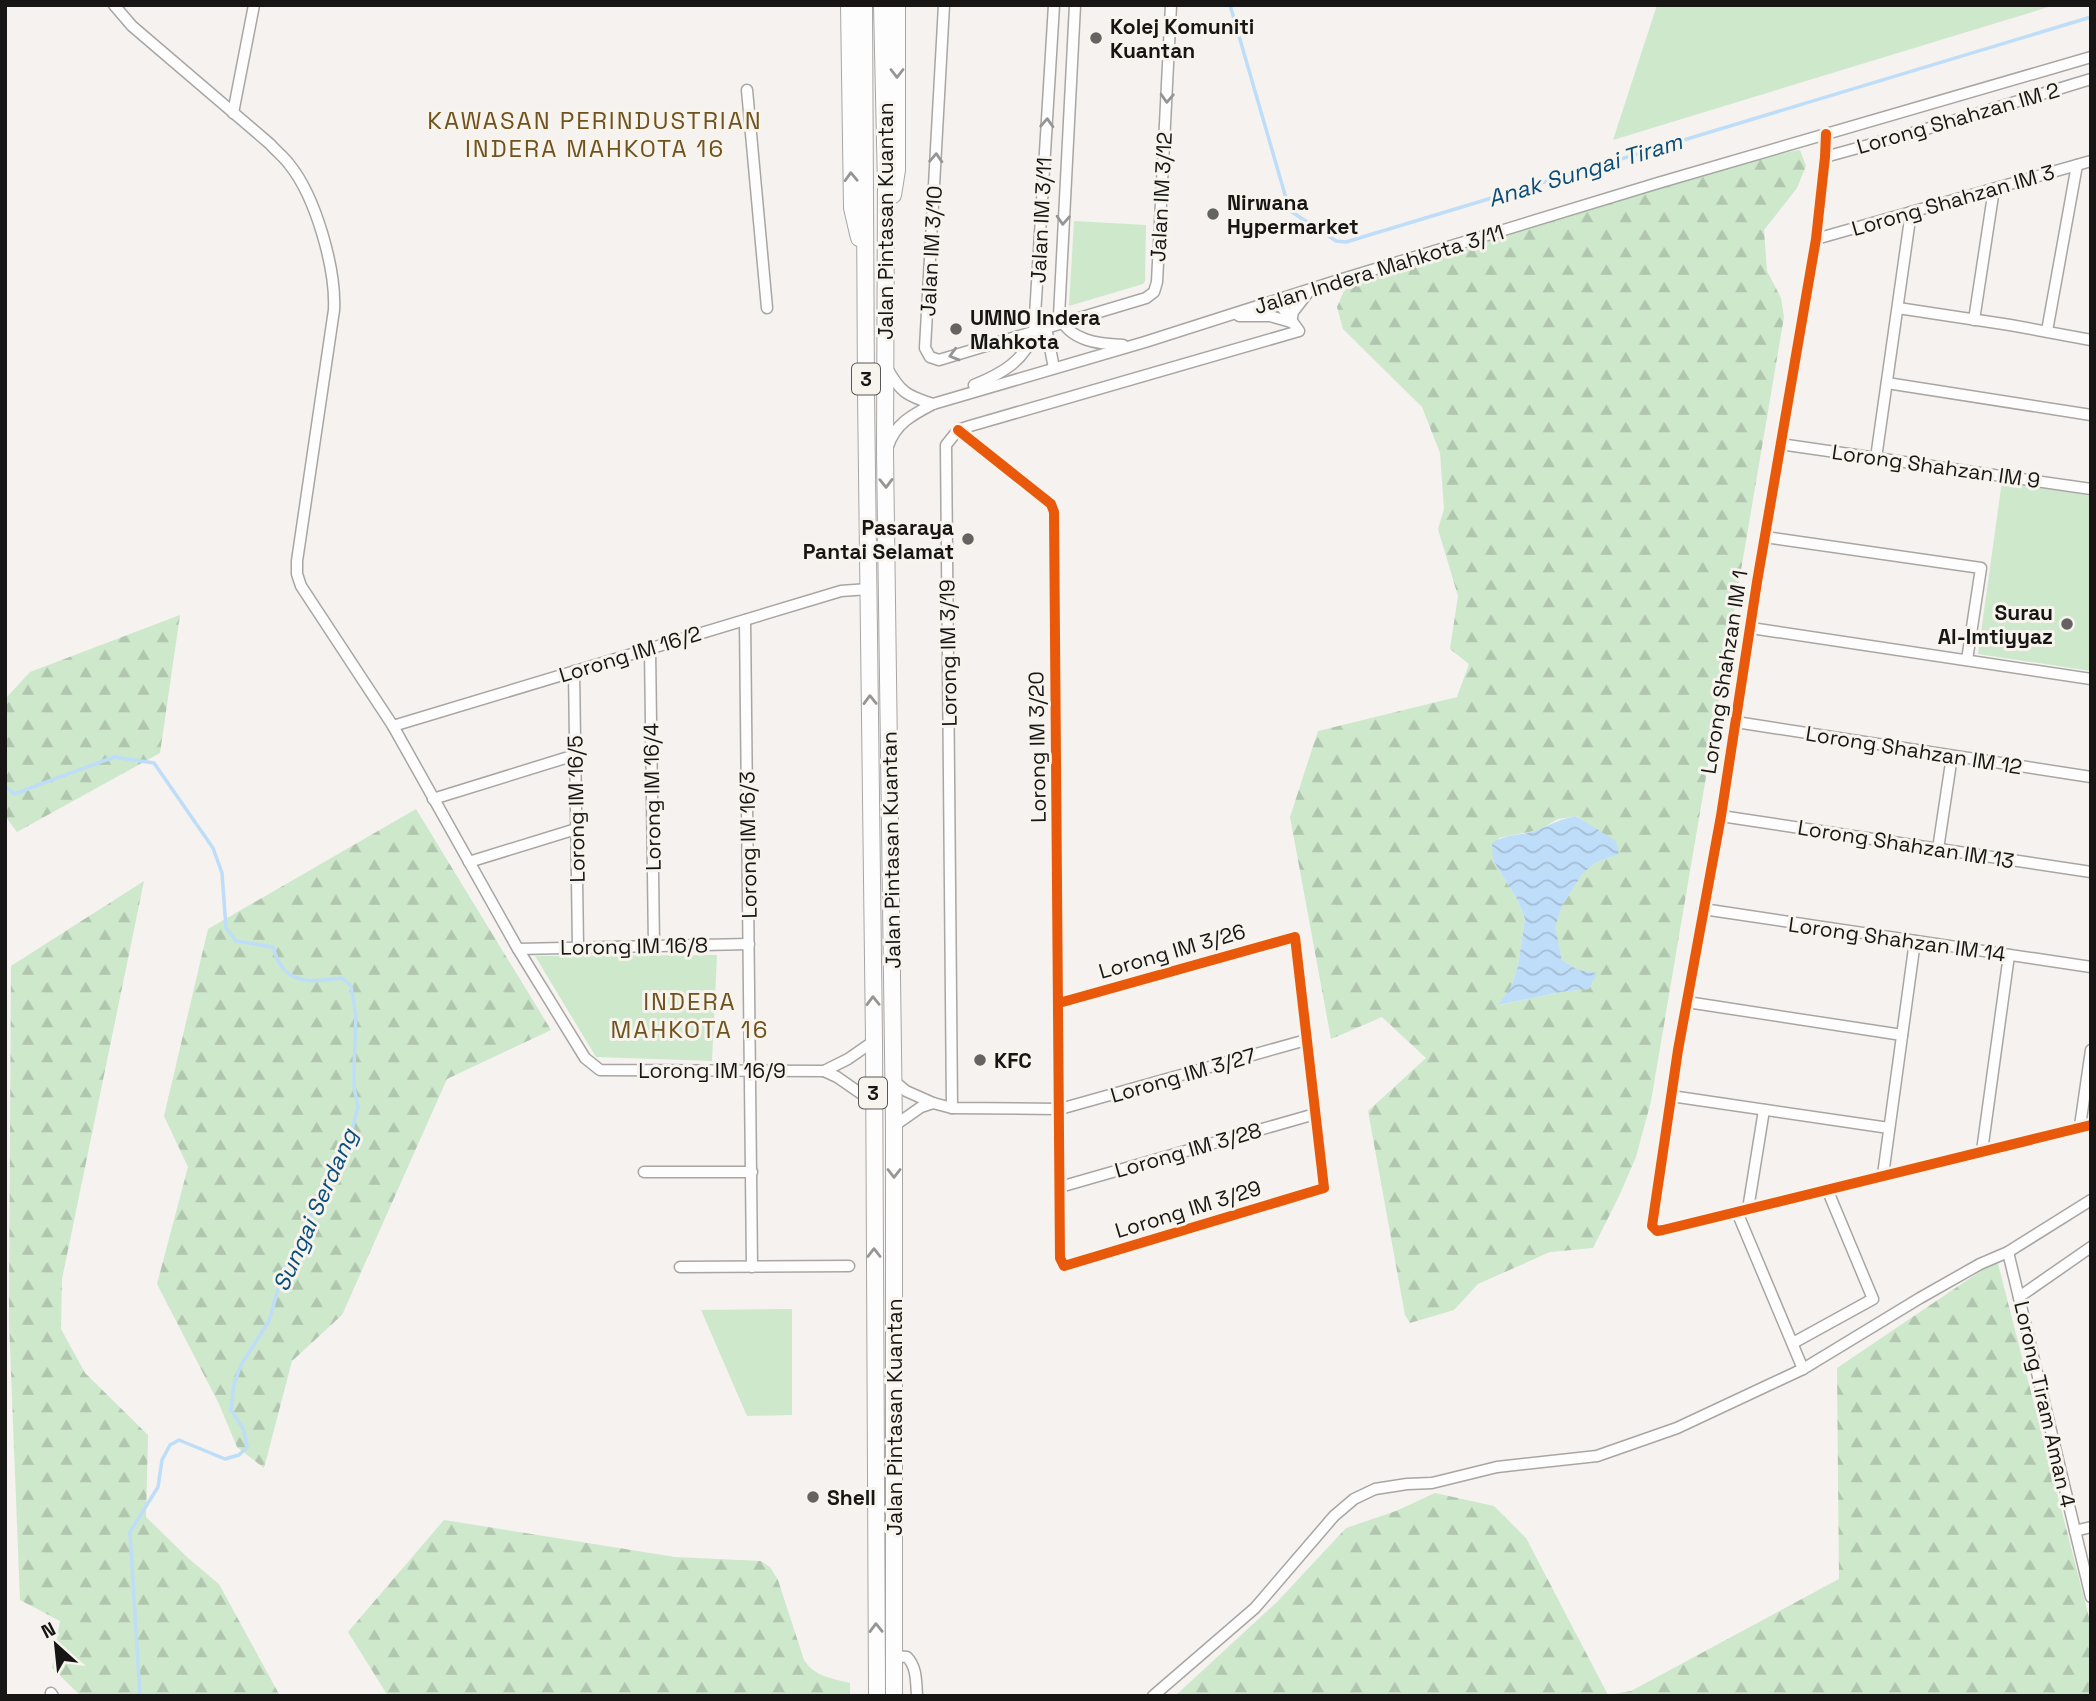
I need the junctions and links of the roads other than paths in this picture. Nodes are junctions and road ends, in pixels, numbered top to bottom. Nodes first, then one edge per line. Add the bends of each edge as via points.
1 (254, 5) edge
2 (849, 5) edge
3 (864, 5) edge
4 (882, 5) edge
5 (897, 5) edge
6 (944, 5) edge
7 (1054, 5) edge
8 (1075, 5) edge
9 (1171, 5) edge
10 (117, 6) edge
11 (2091, 57) edge
12 (1050, 74) junction
13 (1072, 75) junction
14 (2091, 79) edge
15 (747, 90) dead end
16 (233, 113) junction
17 (1826, 134) junction
18 (1825, 157) junction
19 (2091, 161) edge
20 (2077, 165) junction
21 (1994, 189) junction
22 (1911, 212) junction
23 (1816, 239) junction
24 (886, 242) junction
25 (866, 268) junction
26 (1312, 288) junction
27 (1277, 300) junction
28 (767, 309) dead end
29 (1898, 309) junction
30 (1229, 316) junction
31 (1974, 320) junction
32 (1291, 321) junction
33 (1062, 323) junction
34 (1046, 328) junction
35 (2047, 331) junction
36 (1034, 332) junction
37 (2091, 340) edge
38 (1145, 342) junction
39 (886, 366) junction
40 (1054, 368) junction
41 (1887, 383) junction
42 (957, 396) junction
43 (933, 404) junction
44 (2091, 415) edge
45 (958, 430) junction
46 (1780, 444) junction
47 (886, 452) junction
48 (1876, 458) junction
49 (2091, 489) edge
50 (1765, 537) junction
51 (868, 589) junction
52 (745, 620) junction
53 (1751, 628) junction
54 (650, 649) junction
55 (1967, 660) junction
56 (574, 671) junction
57 (2091, 679) edge
58 (1737, 722) junction
59 (393, 726) junction
60 (575, 755) junction
61 (1952, 756) junction
62 (2091, 777) edge
63 (433, 799) junction
64 (1721, 816) junction
65 (576, 829) junction
66 (1938, 849) junction
67 (469, 862) junction
68 (2091, 872) edge
69 (1703, 909) junction
70 (1915, 941) junction
71 (749, 944) junction
72 (654, 946) junction
73 (578, 947) junction
74 (518, 948) junction
75 (2009, 955) junction
76 (2091, 967) edge
77 (1687, 1002) junction
78 (1059, 1003) junction
79 (1902, 1035) junction
80 (1306, 1040) junction
81 (874, 1041) junction
82 (2091, 1050) edge
83 (751, 1071) junction
84 (824, 1071) junction
85 (894, 1081) junction
86 (1671, 1096) junction
87 (873, 1102) junction
88 (933, 1103) junction
89 (952, 1108) junction
90 (1060, 1109) junction
91 (1764, 1110) junction
92 (1315, 1114) junction
93 (894, 1126) junction
94 (2086, 1126) edge
95 (1889, 1128) junction
96 (1982, 1151) junction
97 (643, 1172) dead end
98 (752, 1172) junction
99 (1883, 1175) junction
100 (1060, 1187) junction
101 (1827, 1189) junction
102 (2091, 1200) edge
103 (1742, 1211) junction
104 (2091, 1247) edge
105 (2008, 1252) junction
106 (849, 1266) dead end
107 (1063, 1266) joint
108 (752, 1267) junction
109 (680, 1268) dead end
110 (2019, 1297) junction
111 (1793, 1343) junction
112 (1803, 1369) junction
113 (2091, 1527) edge
114 (2075, 1531) junction
115 (2091, 1597) edge
116 (894, 1656) junction
117 (877, 1696) edge
118 (894, 1696) edge
119 (917, 1696) edge
120 (1153, 1696) edge

1 - 16 street
25 -> 2 highway via 852,208
3 - 25 highway, Jalan Pintasan Kuantan / 3
4 - 24 highway, Jalan Pintasan Kuantan / 3
5 -> 24 highway via 897,170
36 -> 6 street, Jalan IM 3/10 via 939,359 930,357 925,348
7 - 12 street, Jalan IM 3/11
8 - 13 street, Jalan IM 3/11
9 -> 33 street, Jalan IM 3/12 via 1157,282 1146,298
10 - 16 street via 132,26
11 - 17 street, Jalan Indera Mahkota 3/11
12 - 13 street
36 -> 12 street, Jalan IM 3/11
13 -> 33 street, Jalan IM 3/11 via 1058,308
14 - 18 street, Lorong Shahzan IM 2
15 - 28 street
16 - 59 street via 290,165 314,210 332,273 334,310 298,574 301,586
17 - 18 street, Lorong Shahzan IM 1
17 - 26 street, Jalan Indera Mahkota 3/11
18 - 23 street, Lorong Shahzan IM 1
19 - 20 street, Lorong Shahzan IM 3
20 - 21 street, Lorong Shahzan IM 3
20 - 35 street
21 - 22 street, Lorong Shahzan IM 3
21 - 31 street
22 - 23 street, Lorong Shahzan IM 3
22 - 29 street
23 - 46 street, Lorong Shahzan IM 1
24 - 39 highway, Jalan Pintasan Kuantan / 3
25 - 51 highway, Jalan Pintasan Kuantan / 3
26 - 27 street, Jalan Indera Mahkota 3/11
26 - 32 street
27 - 30 street, Jalan Indera Mahkota 3/11
27 - 32 street
29 - 31 street
29 - 41 street
30 - 32 street
30 - 38 street, Jalan Indera Mahkota 3/11
31 - 35 street
32 - 45 street via 1299,331
33 - 34 street, Jalan IM 3/10
33 - 38 street via 1073,334 1092,341
34 - 36 street, Jalan IM 3/10
34 - 40 street
35 - 37 street
36 - 42 street, Jalan IM 3/11 via 1027,350 1014,363
38 - 40 street, Jalan Indera Mahkota 3/11
39 - 43 street via 907,396
39 - 47 highway, Jalan Pintasan Kuantan / 3
40 - 42 street, Jalan Indera Mahkota 3/11
41 - 44 street
41 - 48 street
42 - 43 street, Jalan Indera Mahkota 3/11
43 - 47 street, Jalan Indera Mahkota 3/11 via 905,418
45 - 78 street, Lorong IM 3/20 via 1051,504 1054,512
45 - 89 street, Lorong IM 3/19 via 946,446
46 - 48 street, Lorong Shahzan IM 9
46 - 50 street, Lorong Shahzan IM 1
47 -> 85 highway, Jalan Pintasan Kuantan / 3
48 - 49 street, Lorong Shahzan IM 9
50 - 53 street, Lorong Shahzan IM 1
50 - 55 street via 1981,568
51 - 52 street, Lorong IM 16/2 via 841,591
81 -> 51 highway, Jalan Pintasan Kuantan / 3
52 - 54 street, Lorong IM 16/2
52 - 71 street, Lorong IM 16/3
53 - 55 street
53 - 58 street, Lorong Shahzan IM 1
54 - 56 street, Lorong IM 16/2
54 - 72 street, Lorong IM 16/4
55 - 57 street
56 - 59 street, Lorong IM 16/2
56 - 60 street, Lorong IM 16/5
58 - 61 street, Lorong Shahzan IM 12
58 - 64 street, Lorong Shahzan IM 1
59 - 63 street
60 - 63 street
60 - 65 street, Lorong IM 16/5
61 - 62 street, Lorong Shahzan IM 12
61 - 66 street
63 - 67 street
64 - 66 street, Lorong Shahzan IM 13
64 - 69 street, Lorong Shahzan IM 1
65 - 67 street
65 - 73 street, Lorong IM 16/5
66 - 68 street, Lorong Shahzan IM 13
67 - 74 street
69 - 70 street, Lorong Shahzan IM 14
69 - 77 street, Lorong Shahzan IM 1
70 - 75 street, Lorong Shahzan IM 14
70 - 79 street
71 - 72 street, Lorong IM 16/8
71 - 83 street, Lorong IM 16/3
72 - 73 street, Lorong IM 16/8
73 - 74 street, Lorong IM 16/8
74 - 83 street, Lorong IM 16/9 via 580,1051 600,1070
75 - 76 street, Lorong Shahzan IM 14
75 - 96 street
77 - 79 street
77 - 86 street, Lorong Shahzan IM 1
78 - 80 street, Lorong IM 3/26 via 1295,937
78 - 90 street, Lorong IM 3/20
79 - 95 street
80 - 90 street, Lorong IM 3/27
80 - 92 street
81 - 84 street, Lorong IM 16/9
81 - 87 highway, Jalan Pintasan Kuantan / 3
82 - 94 street
83 - 84 street, Lorong IM 16/9
83 - 98 street, Lorong IM 16/3
84 - 87 street
85 - 88 street, Lorong IM 3/27
85 - 93 highway, Jalan Pintasan Kuantan / 3
86 - 91 street
86 - 103 street, Lorong Shahzan IM 1 via 1652,1226 1657,1231
117 -> 87 highway, Jalan Pintasan Kuantan / 3
88 - 89 street, Lorong IM 3/27
88 - 93 street
89 - 90 street, Lorong IM 3/27
90 - 100 street, Lorong IM 3/20
91 - 95 street
91 - 103 street
92 - 100 street, Lorong IM 3/28
92 - 107 street, Lorong IM 3/29 via 1324,1188
93 -> 116 highway, Jalan Pintasan Kuantan / 3
94 - 96 street
95 - 99 street
96 - 99 street
97 - 98 street
98 - 108 street, Lorong IM 16/3
99 - 101 street
100 - 107 street, Lorong IM 3/20
101 - 103 street
101 - 111 street via 1873,1299
102 - 105 street
103 - 111 street
104 - 110 street
105 - 110 street, Lorong Tiram Aman 4
105 - 112 street via 1920,1298
106 - 108 street
108 - 109 street
110 - 114 street, Lorong Tiram Aman 4
111 - 112 street
112 - 120 street via 1676,1428 1597,1456 1497,1467 1432,1483 1375,1489 1354,1499 1255,1608
113 - 114 street
114 - 115 street, Lorong Tiram Aman 4
116 - 118 highway, Jalan Pintasan Kuantan / 3
116 - 119 street via 912,1661

